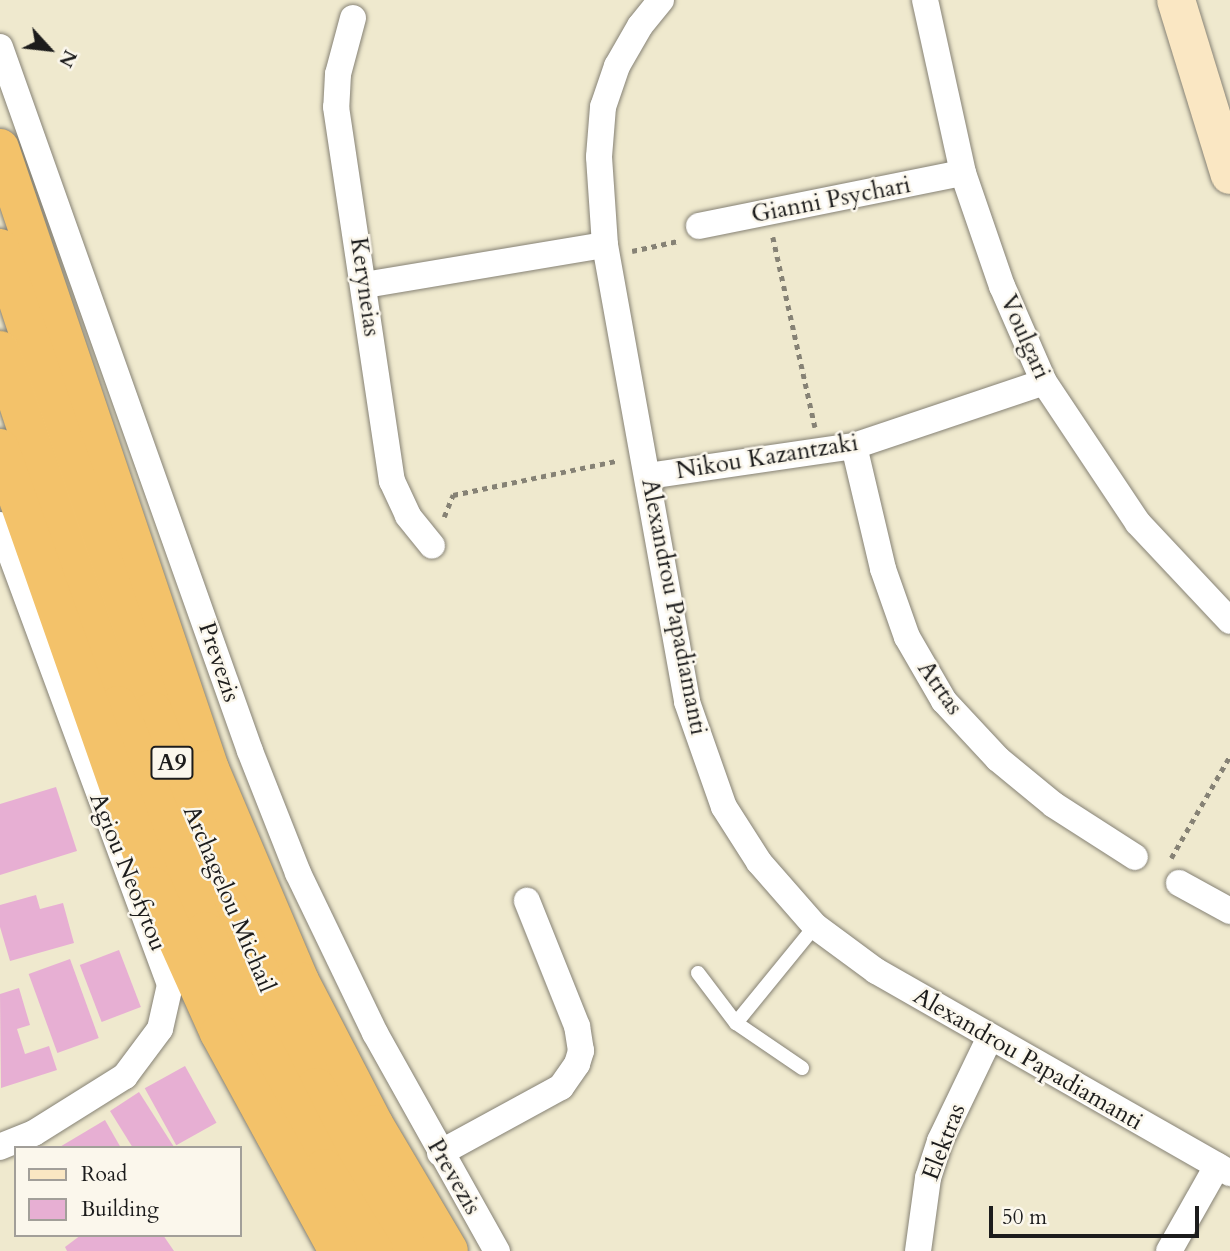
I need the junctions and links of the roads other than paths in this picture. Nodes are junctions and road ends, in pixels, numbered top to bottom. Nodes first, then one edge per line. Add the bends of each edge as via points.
1 (661, 0) edge
2 (925, 0) edge
3 (1176, 0) edge
4 (353, 19) dead end
5 (0, 47) edge
6 (0, 148) edge
7 (963, 173) junction
8 (1230, 175) edge
9 (699, 226) road end
10 (0, 248) edge
11 (606, 251) junction
12 (365, 285) junction
13 (0, 349) edge
14 (1044, 382) junction
15 (853, 446) junction
16 (0, 448) edge
17 (646, 466) junction
18 (0, 525) edge
19 (432, 546) road end
20 (1230, 621) edge
21 (1135, 857) dead end
22 (1174, 872) road end
23 (527, 901) dead end
24 (1230, 911) edge
25 (815, 926) junction
26 (698, 973) dead end
27 (736, 1023) junction
28 (989, 1039) junction
29 (802, 1068) dead end
30 (0, 1147) edge
31 (440, 1153) junction
32 (1224, 1169) edge
33 (338, 1251) edge
34 (374, 1251) edge
35 (409, 1251) edge
36 (449, 1251) edge
37 (497, 1251) edge
38 (918, 1251) edge
39 (1169, 1251) edge

1 - 11 street, Alexandrou Papadiamanti via 617,66 603,107 598,157
2 - 7 street, Voulgari
3 - 8 main road
4 - 12 street, Keryneias via 338,74 336,107
5 - 31 street, Prevezis via 250,751 298,873
6 - 36 highway via 210,769 300,981 374,1124
7 - 9 street, Gianni Psychari
7 - 14 street, Voulgari via 1002,286
10 - 35 highway, Archagelou Michail / A9 via 153,711 229,907 316,1087
11 - 12 street
11 - 17 street, Alexandrou Papadiamanti
12 - 19 street, Keryneias via 392,481 408,516
13 - 34 highway, Archagelou Michail / A9 via 118,705 205,931 324,1168
14 - 15 street, Nikou Kazantzaki
14 - 20 street, Voulgari via 1138,523
15 - 17 street, Nikou Kazantzaki
15 - 21 street, Atrtas via 883,569 907,638 944,701 998,759 1054,805
16 - 33 highway via 124,813 158,898 219,1033
17 - 25 street, Alexandrou Papadiamanti via 687,702 704,758 724,807 759,863
18 - 30 street, Agiou Neofytou via 170,985 160,1029 125,1076 34,1133
22 - 24 street
23 - 31 street via 577,1026 578,1064 561,1087
25 - 27 lane
25 - 28 street, Alexandrou Papadiamanti via 876,971
26 - 27 lane
27 - 29 lane
28 - 32 street, Alexandrou Papadiamanti
28 - 38 street, Elektras via 940,1142 928,1178
31 - 37 street, Prevezis
32 - 39 street

